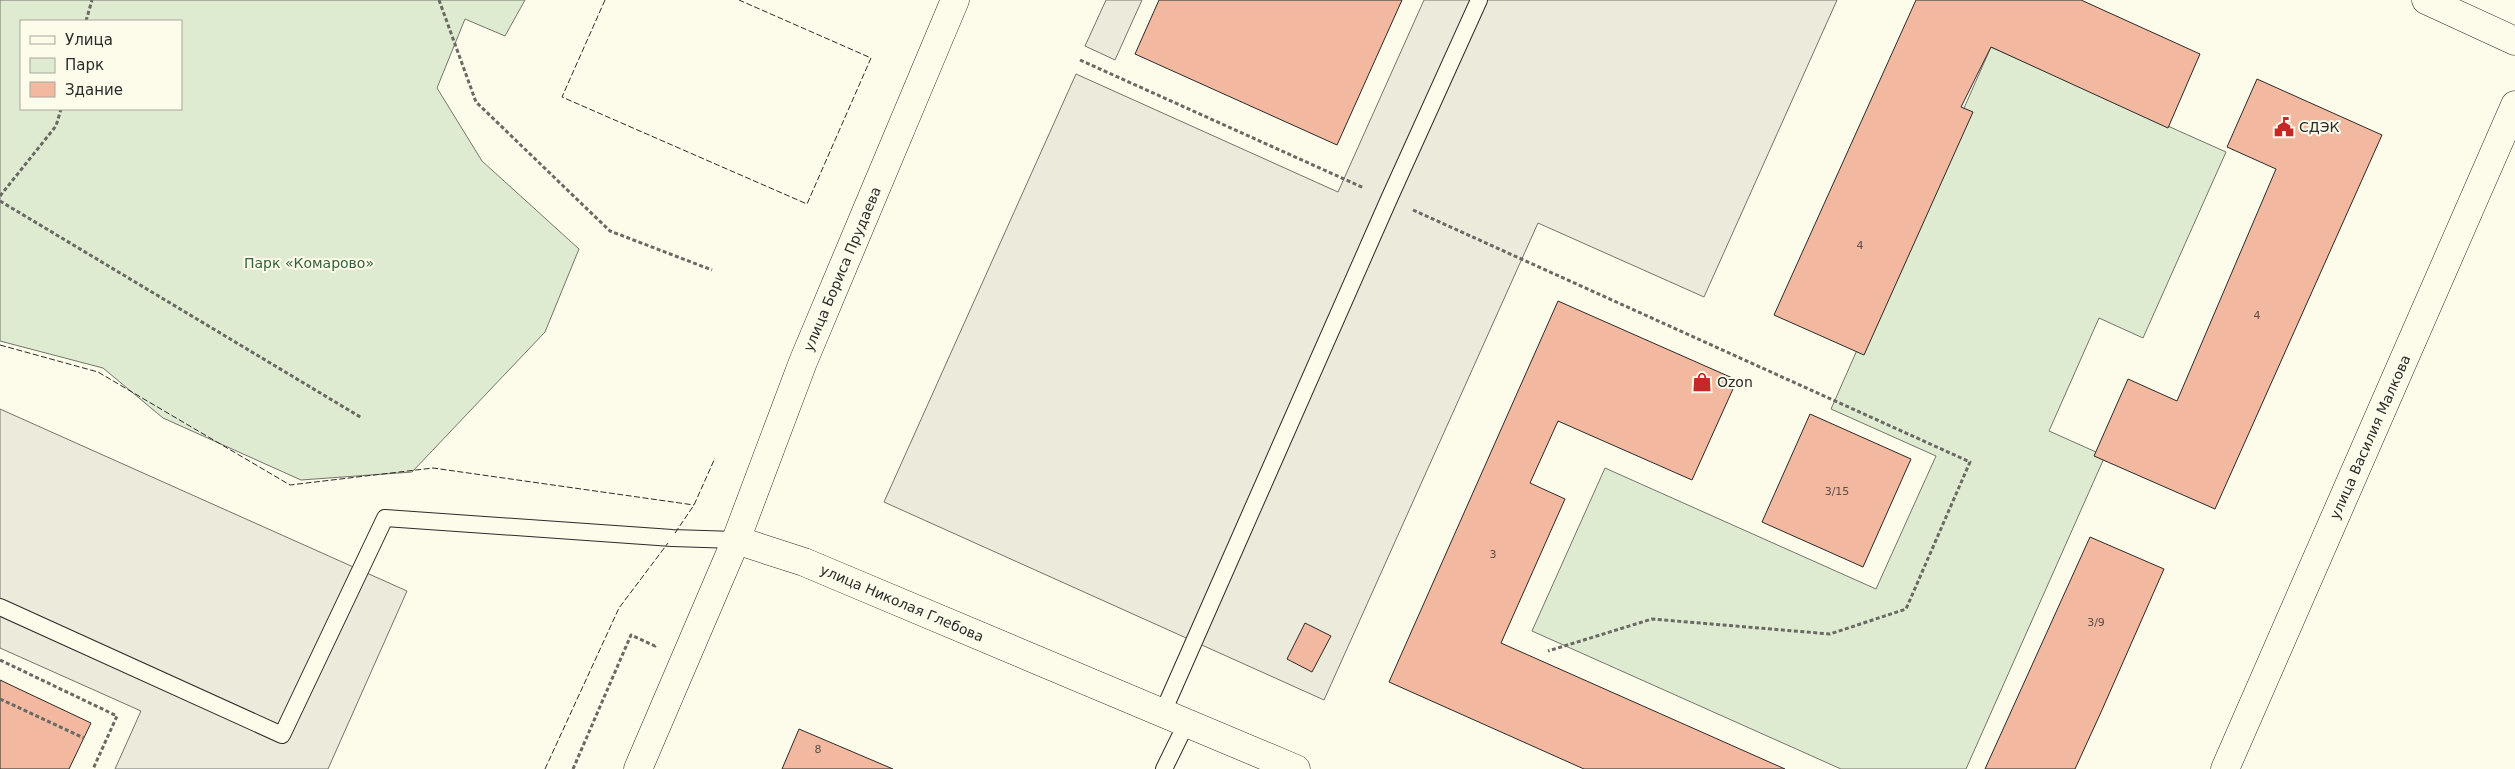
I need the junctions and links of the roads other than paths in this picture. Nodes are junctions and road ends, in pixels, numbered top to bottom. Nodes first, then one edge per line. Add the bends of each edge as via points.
1 (955, 0) edge
2 (1479, 0) edge
3 (2426, 0) edge
4 (2515, 40) edge
5 (2515, 105) edge
6 (736, 540) junction
7 (0, 607) edge
8 (1175, 717) junction
9 (638, 769) edge
10 (1164, 769) edge
11 (1296, 769) edge
12 (2225, 769) edge

1 - 6 street, улица Бориса Прудаева via 803,362
2 - 8 lane via 1389,199
3 - 4 street
5 - 12 street, улица Василия Малкова
6 - 7 lane via 385,518 282,735
6 - 8 street, улица Николая Глебова via 804,562
6 - 9 street
8 - 10 lane
8 - 11 street, улица Николая Глебова

